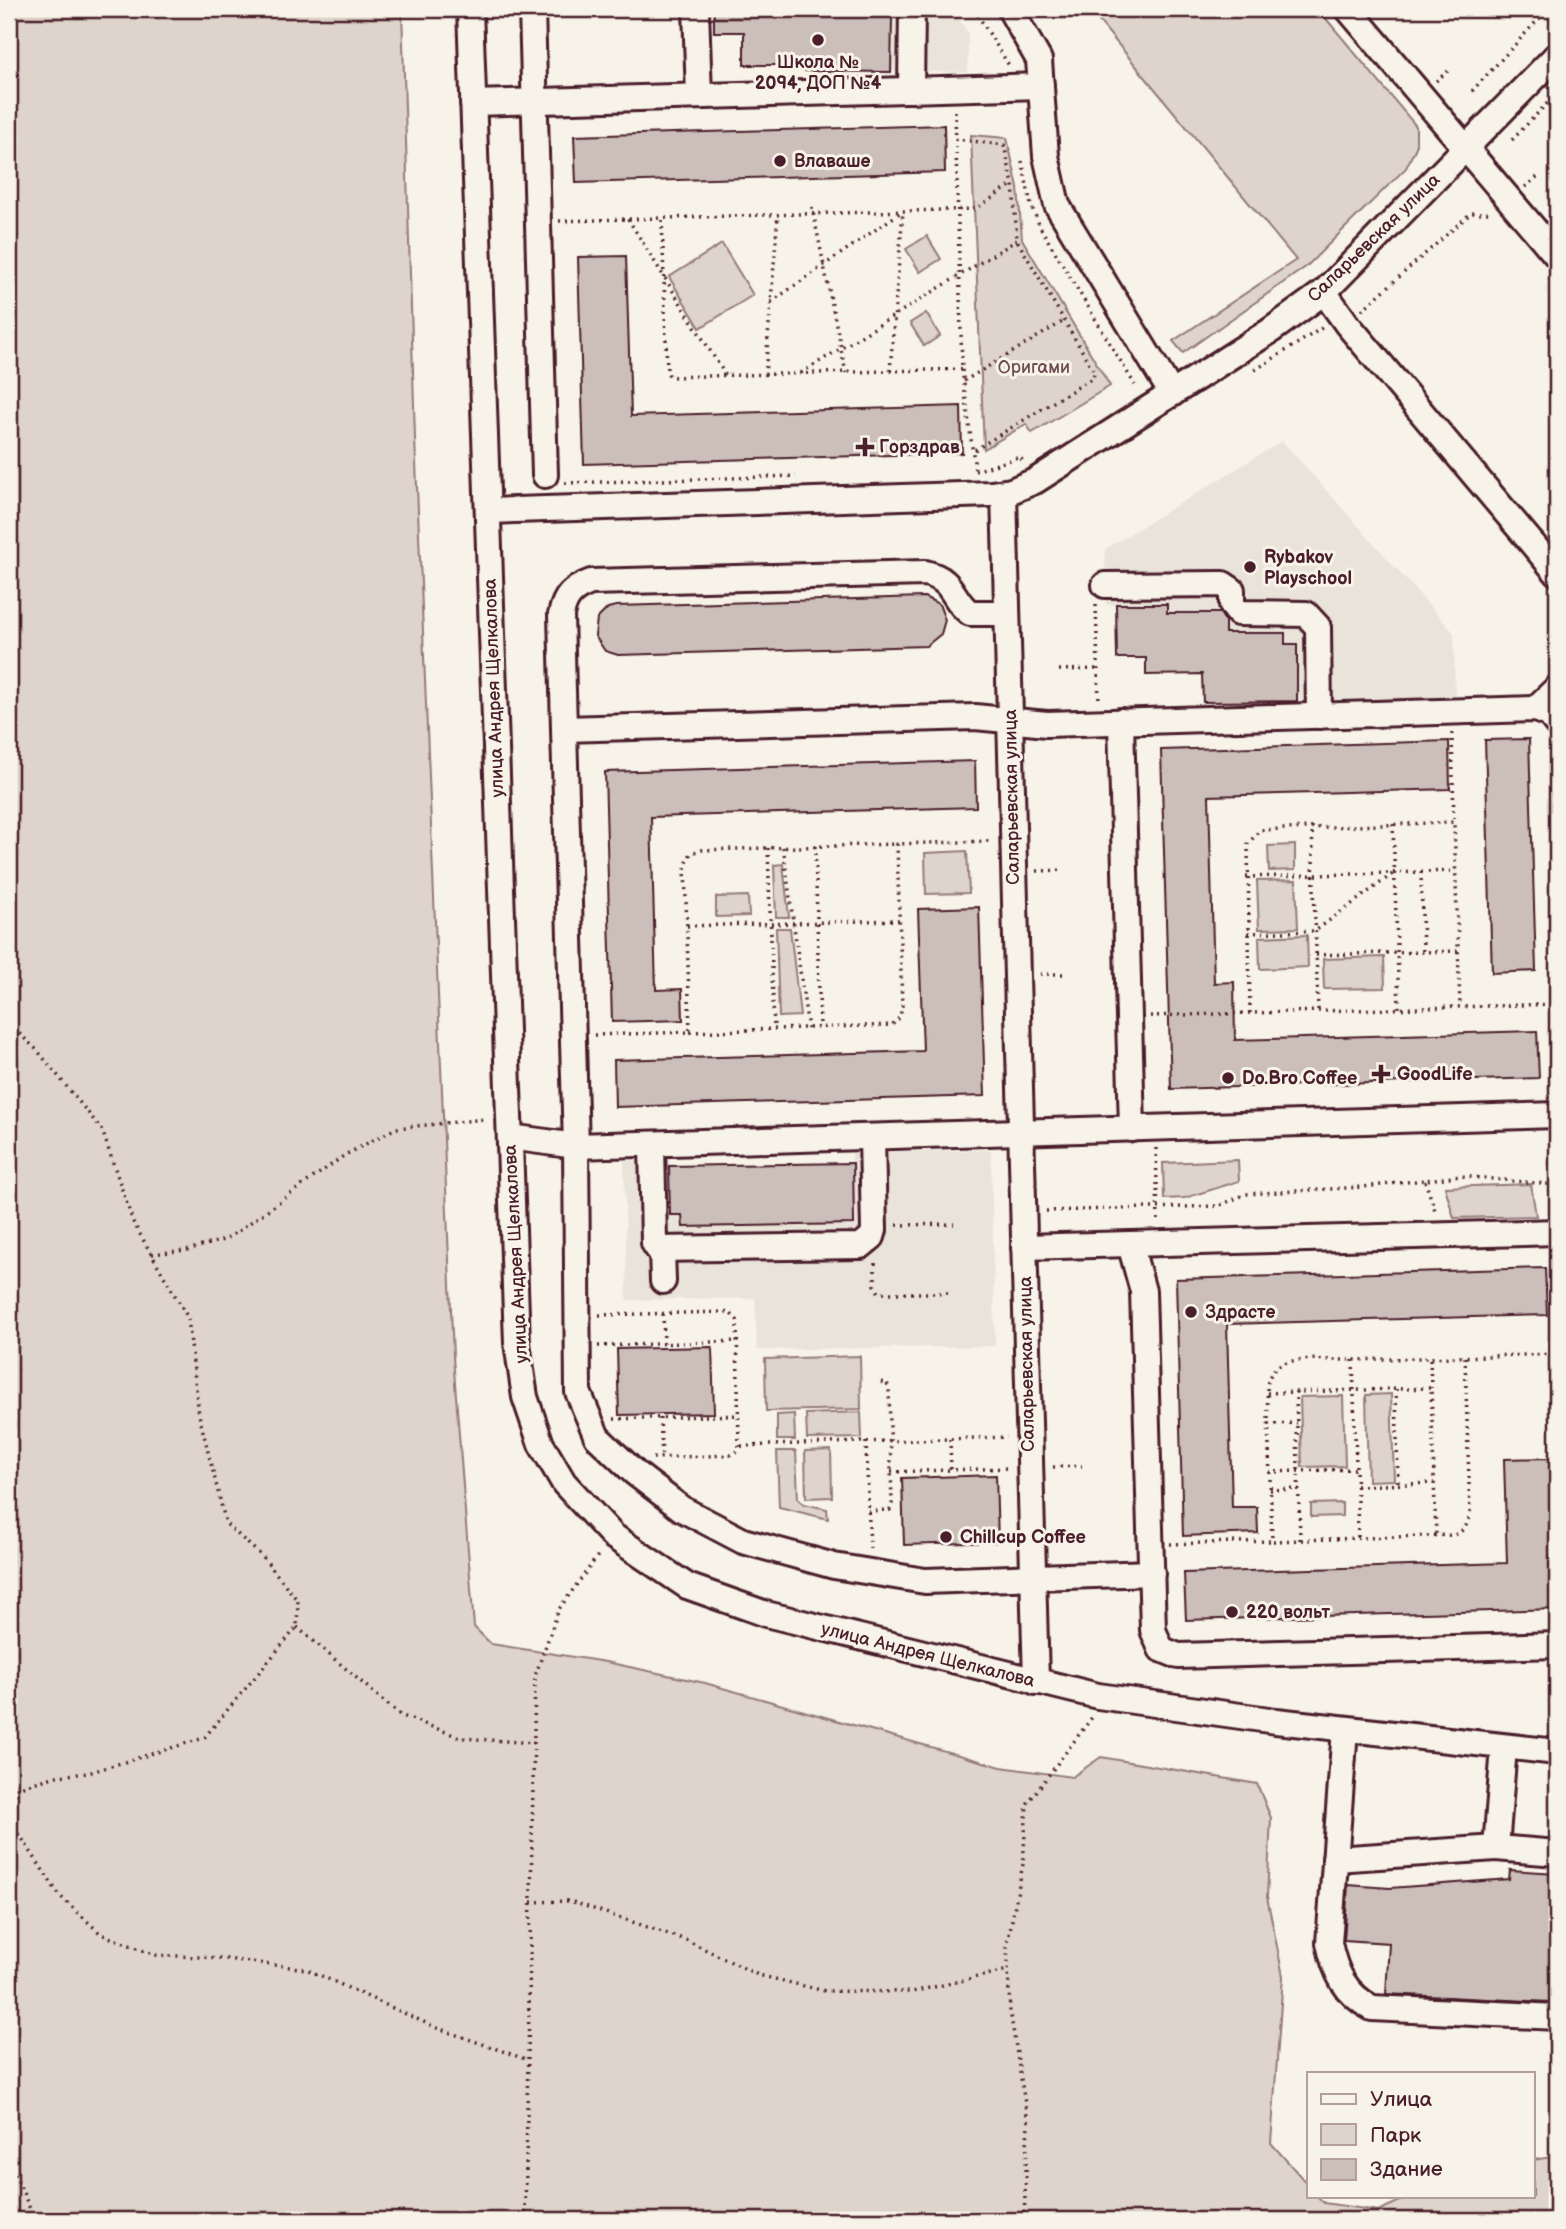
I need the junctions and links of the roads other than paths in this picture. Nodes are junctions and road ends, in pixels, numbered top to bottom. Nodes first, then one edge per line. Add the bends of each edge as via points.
1 (470, 9) edge
2 (532, 9) edge
3 (696, 9) edge
4 (912, 9) edge
5 (1010, 9) edge
6 (1348, 9) edge
7 (1557, 55) edge
8 (1041, 86) junction
9 (911, 90) junction
10 (699, 96) junction
11 (534, 101) junction
12 (473, 103) junction
13 (1465, 147) junction
14 (1557, 256) edge
15 (1324, 292) junction
16 (1172, 394) junction
17 (555, 479) road end
18 (1004, 493) junction
19 (488, 511) junction
20 (1557, 573) edge
21 (1101, 595) road end
22 (1007, 613) junction
23 (1557, 688) edge
24 (1535, 709) junction
25 (1319, 716) junction
26 (1010, 720) junction
27 (1110, 722) junction
28 (1557, 724) edge
29 (564, 729) junction
30 (1557, 1115) edge
31 (510, 1127) junction
32 (1144, 1129) junction
33 (1021, 1133) junction
34 (872, 1137) junction
35 (652, 1144) junction
36 (576, 1146) junction
37 (1557, 1232) edge
38 (1130, 1244) junction
39 (1024, 1247) junction
40 (662, 1250) junction
41 (663, 1281) dead end
42 (1152, 1573) junction
43 (1033, 1577) junction
44 (1557, 1645) edge
45 (1036, 1682) junction
46 (1345, 1729) junction
47 (1504, 1747) junction
48 (1557, 1752) edge
49 (1496, 1848) junction
50 (1557, 1853) edge
51 (1335, 1859) junction
52 (1557, 2017) edge

1 - 12 street, улица Андрея Щелкалова
2 - 11 street
3 - 10 street
4 - 9 street
5 - 8 street via 1037,53
6 - 13 street
7 - 13 street, Саларьевская улица
8 - 9 street
8 - 16 street via 1046,156 1057,205
9 - 10 street
10 - 11 street
11 - 12 street
11 - 17 street
12 - 19 street, улица Андрея Щелкалова
13 - 14 street
13 - 15 street, Саларьевская улица
15 - 16 street, Саларьевская улица
15 - 20 street
16 - 18 street, Саларьевская улица via 1034,481
18 - 19 street
18 - 22 street, Саларьевская улица
19 - 31 street, улица Андрея Щелкалова
21 - 25 street via 1223,584 1232,590 1232,605 1238,613 1312,617 1318,627
22 - 26 street, Саларьевская улица
22 - 29 street via 970,612 951,586 925,573 575,587 564,600 561,615
23 - 24 street
24 - 25 street
24 - 28 street via 1549,714
25 - 27 street
26 - 27 street
26 - 29 street via 975,716
26 - 33 street, Саларьевская улица
27 - 32 street
29 - 36 street
30 - 32 street
31 - 36 street
31 - 45 street, улица Андрея Щелкалова via 517,1343 525,1397 541,1444 564,1483 613,1536 687,1586 766,1614
32 - 33 street
33 - 34 street
33 - 39 street, Саларьевская улица
34 - 35 street
34 - 40 street via 874,1228 872,1237 860,1246
35 - 36 street
35 - 40 street via 654,1243
36 - 43 street via 578,1392 597,1437 619,1459 682,1509 743,1541 870,1573 925,1581
37 - 38 street
38 - 39 street
38 - 42 street via 1143,1291
39 - 43 street, Саларьевская улица via 1019,1468
40 - 41 street
42 - 43 street
42 - 44 street via 1156,1643 1178,1656
43 - 45 street, Саларьевская улица
45 - 46 street, улица Андрея Щелкалова via 1098,1696
46 - 47 street, улица Андрея Щелкалова
46 - 51 street
47 - 48 street, улица Андрея Щелкалова
47 - 49 street
49 - 50 street
49 - 51 street
51 - 52 street via 1329,1943 1334,1965 1358,2000 1372,2008

